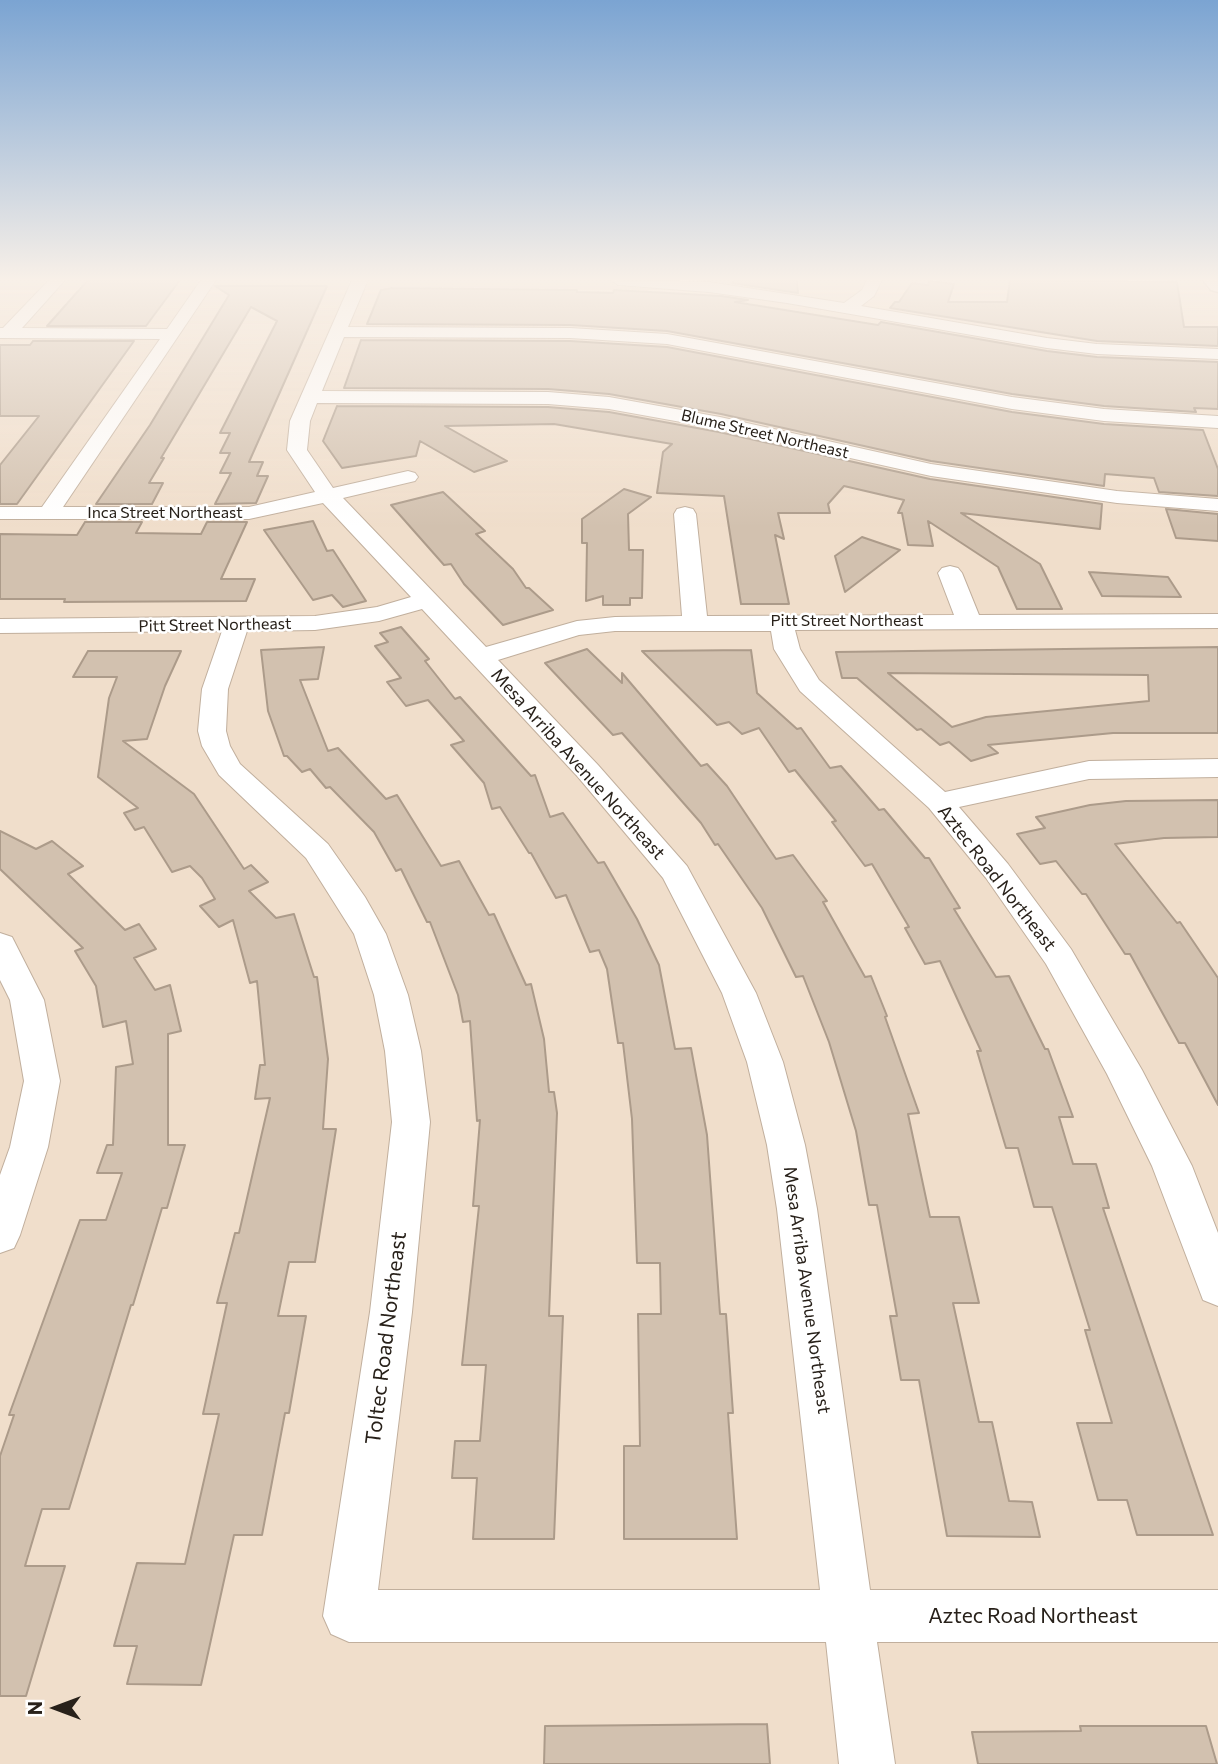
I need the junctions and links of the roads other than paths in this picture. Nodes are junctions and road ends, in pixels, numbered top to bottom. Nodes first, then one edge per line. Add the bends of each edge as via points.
1 (152, 362) edge
2 (325, 362) edge
3 (793, 362) edge
4 (310, 397) junction
5 (1218, 422) edge
6 (408, 477) dead end
7 (328, 496) junction
8 (1218, 505) edge
9 (0, 513) edge
10 (48, 513) junction
11 (685, 514) dead end
12 (950, 573) dead end
13 (427, 600) junction
14 (969, 621) junction
15 (1218, 621) edge
16 (781, 622) junction
17 (695, 623) junction
18 (237, 625) junction
19 (0, 626) edge
20 (481, 657) junction
21 (1218, 768) edge
22 (939, 802) junction
23 (0, 945) edge
24 (0, 1235) edge
25 (1218, 1287) edge
26 (849, 1615) junction
27 (1218, 1616) edge
28 (867, 1764) edge

1 - 10 street
2 - 4 street, Mesa Arriba Avenue Northeast
3 - 5 street via 1012,403
4 - 7 street, Mesa Arriba Avenue Northeast via 300,421 297,450
4 - 8 street, Blume Street Northeast via 609,402 931,470 1117,497
6 - 7 street, Inca Street Northeast
7 - 10 street, Inca Street Northeast via 240,513
7 - 13 street, Mesa Arriba Avenue Northeast
9 - 10 street, Inca Street Northeast
11 - 17 street
12 - 14 street
13 - 18 street, Pitt Street Northeast via 347,619
13 - 20 street, Mesa Arriba Avenue Northeast
14 - 15 street, Pitt Street Northeast
14 - 16 street, Pitt Street Northeast
16 - 17 street, Pitt Street Northeast
16 - 22 street, Aztec Road Northeast via 787,649 809,685
17 - 20 street, Pitt Street Northeast via 594,625
18 - 19 street, Pitt Street Northeast
18 - 26 street, Toltec Road Northeast via 215,689 212,731 216,746 229,769 317,851 370,934 391,996 411,1122 391,1312 349,1616
20 - 26 street, Mesa Arriba Avenue Northeast via 676,873 739,993 765,1062 786,1145
21 - 22 street via 1089,771
22 - 25 street, Aztec Road Northeast via 997,871 1059,957 1171,1166
23 - 24 street via 27,1000 42,1081 29,1147
26 - 27 street, Aztec Road Northeast
26 - 28 street, Mesa Arriba Avenue Northeast

